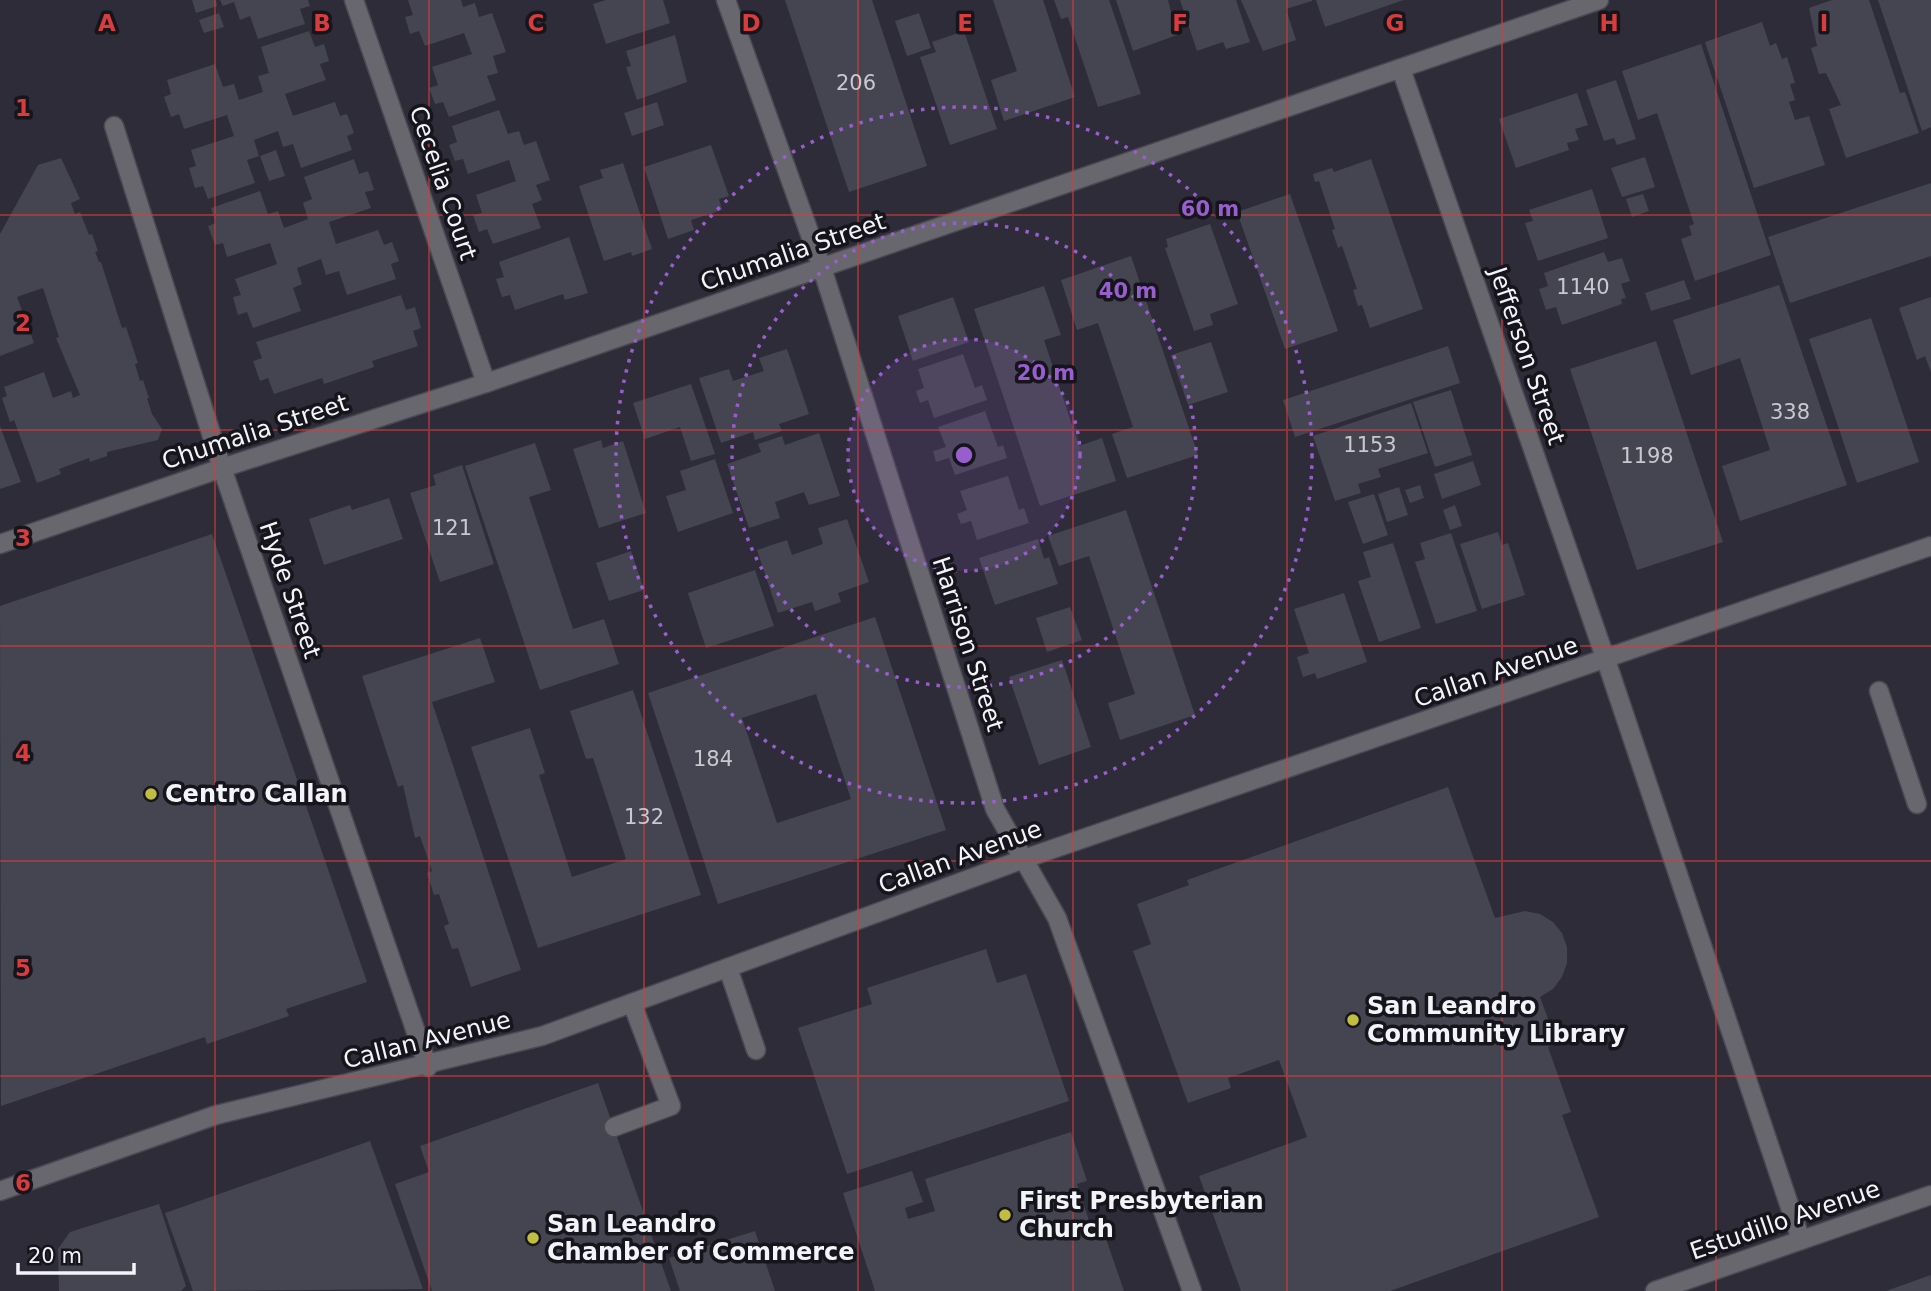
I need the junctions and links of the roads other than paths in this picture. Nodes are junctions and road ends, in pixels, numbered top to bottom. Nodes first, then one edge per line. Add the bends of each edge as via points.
1 (354, 0) edge
2 (726, 0) edge
3 (1600, 0) edge
4 (1401, 69) junction
5 (114, 126) dead end
6 (822, 268) junction
7 (486, 383) junction
8 (222, 468) junction
9 (0, 544) edge
10 (1931, 546) edge
11 (1606, 660) junction
12 (1879, 691) dead end
13 (1917, 804) dead end
14 (1021, 860) junction
15 (728, 968) junction
16 (632, 1003) junction
17 (756, 1050) dead end
18 (428, 1067) junction
19 (614, 1127) dead end
20 (0, 1191) edge
21 (1931, 1195) edge
22 (1801, 1240) junction
23 (1192, 1291) edge
24 (1655, 1291) edge

1 - 7 street, Cecelia Court
2 - 6 street, Harrison Street
3 - 4 street, Chumalia Street
4 - 6 street, Chumalia Street
4 - 11 street, Jefferson Street
5 - 8 street, Hyde Street
6 - 7 street, Chumalia Street
6 - 14 street, Harrison Street via 995,809
7 - 8 street, Chumalia Street
8 - 9 street, Chumalia Street
8 - 18 street, Hyde Street
10 - 11 street, Callan Avenue
11 - 14 street, Callan Avenue
11 - 22 street, Jefferson Street
12 - 13 street
14 - 15 street, Callan Avenue
14 - 23 street, Harrison Street via 1057,919
15 - 16 street, Callan Avenue
15 - 17 street
16 - 18 street, Callan Avenue via 542,1036
16 - 19 street via 671,1106
18 - 20 street, Callan Avenue via 216,1115
21 - 22 street, Estudillo Avenue
22 - 24 street, Estudillo Avenue

